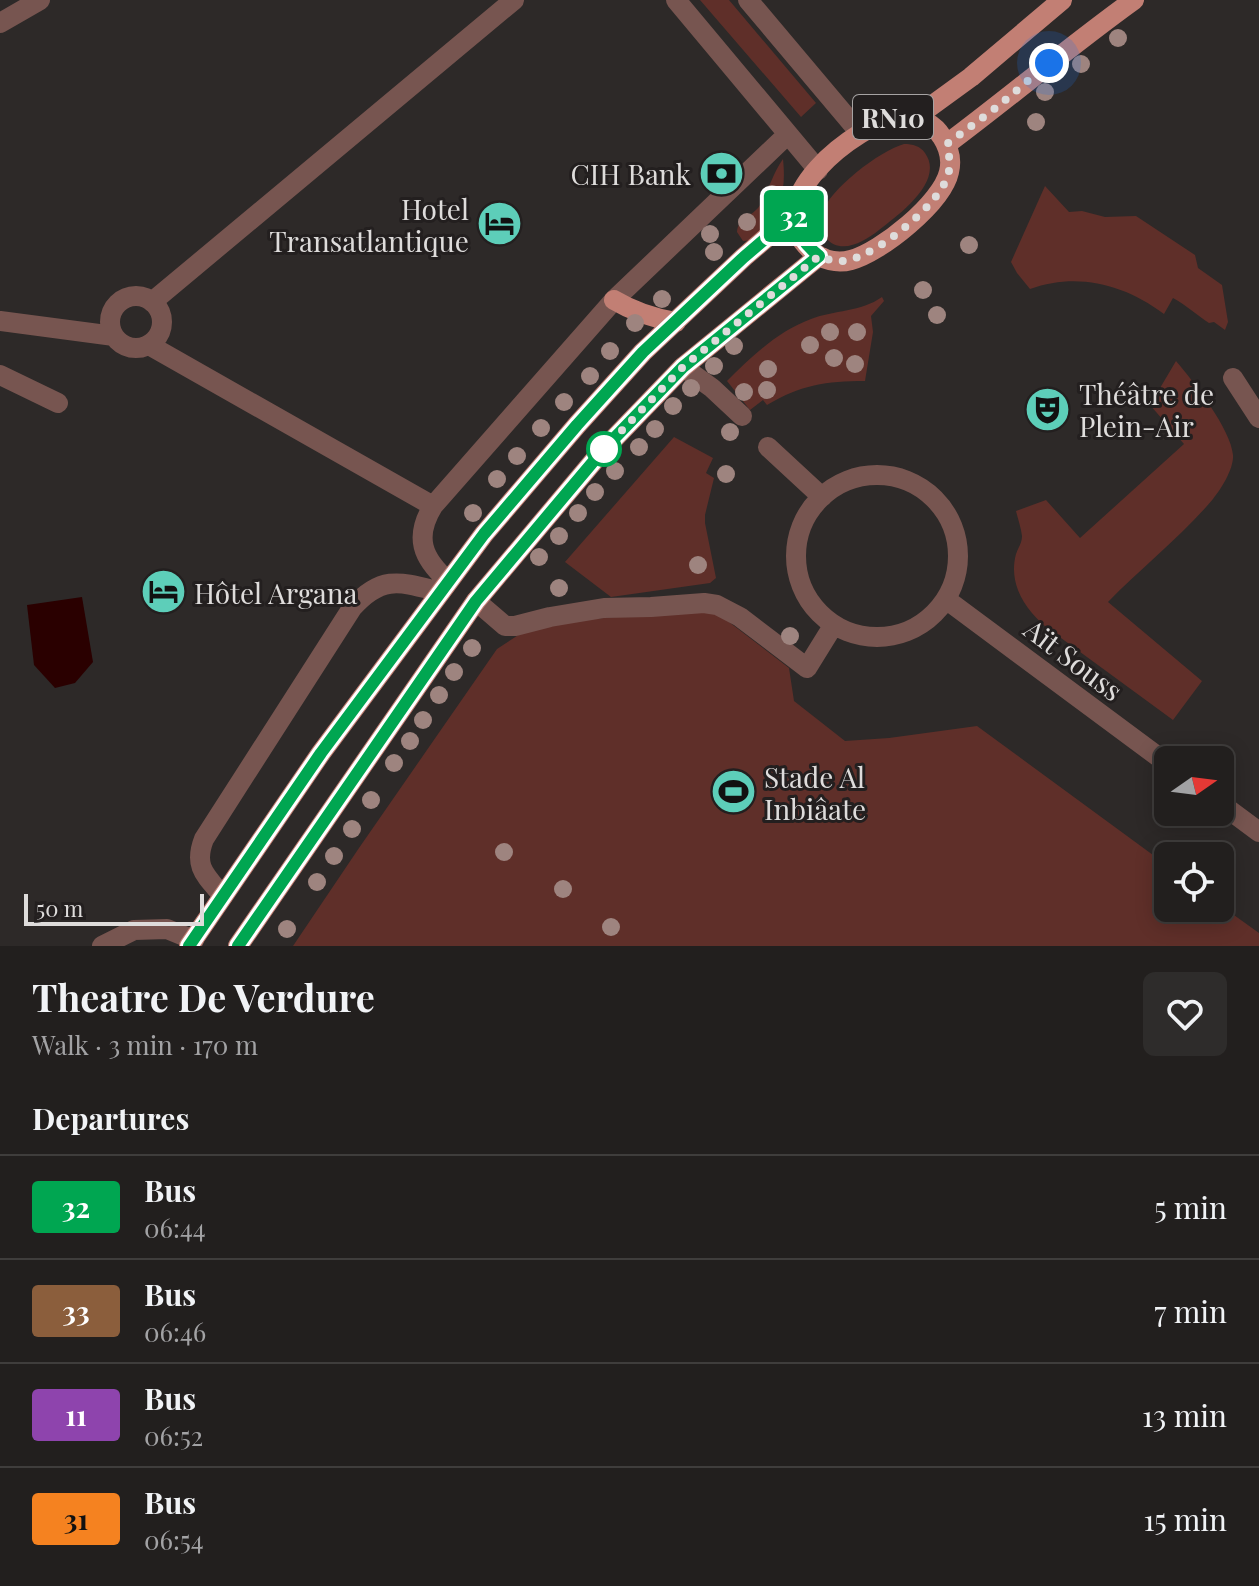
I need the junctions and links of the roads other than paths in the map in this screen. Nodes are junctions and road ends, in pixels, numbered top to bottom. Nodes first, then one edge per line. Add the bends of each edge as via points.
1 (40, 0) edge
2 (514, 0) edge
3 (676, 0) edge
4 (748, 0) edge
5 (1062, 0) edge
6 (1134, 0) edge
7 (0, 23) edge
8 (916, 117) junction
9 (860, 133) junction
10 (787, 135) junction
11 (947, 144) junction
12 (818, 170) junction
13 (794, 214) junction
14 (819, 256) junction
15 (614, 300) junction
16 (152, 302) junction
17 (0, 321) edge
18 (676, 322) junction
19 (114, 336) junction
20 (149, 345) junction
21 (683, 367) junction
22 (0, 375) edge
23 (1233, 378) dead end
24 (58, 403) dead end
25 (742, 416) dead end
26 (1259, 418) edge
27 (768, 447) dead end
28 (822, 497) junction
29 (433, 506) junction
30 (444, 587) junction
31 (947, 600) junction
32 (476, 601) junction
33 (833, 626) junction
34 (1154, 754) edge
35 (1234, 813) edge
36 (1259, 832) edge
37 (223, 896) junction
38 (192, 943) edge
39 (102, 946) edge
40 (238, 946) edge

1 - 7 street
2 - 16 street
3 - 10 street
4 - 9 street
5 - 8 main road, RN10
6 - 11 main road, RN10
8 - 9 main road, RN10 via 888,118
8 - 11 main road, RN10 via 929,123
9 - 12 main road, RN10
10 - 12 street
10 - 15 street
11 - 14 main road, RN10 via 949,172 944,185 912,222 851,260
12 - 13 main road, RN10 via 798,197
13 - 14 main road via 797,231
13 - 18 main road, RN10
14 - 21 main road
15 - 18 main road via 654,319
15 - 29 street
16 - 19 street via 133,296 116,306 110,326
16 - 20 street via 162,319 157,338
17 - 19 street
18 - 30 main road, RN10 via 577,425
19 - 20 street via 129,348
20 - 29 street
21 - 25 street
21 - 32 main road via 603,450
22 - 24 street
23 - 26 street
27 - 28 street
28 - 31 street via 858,476 886,474 912,482 935,498 951,521 958,547 957,574
28 - 33 street via 800,529 795,556 800,583 813,607
29 - 30 street via 422,531 423,545
30 - 37 main road, RN10
30 - 37 street via 393,583 377,587 352,608 204,839 199,862
31 - 33 street via 930,619 883,638 857,636
31 - 34 street, Aït Souss
32 - 33 street via 505,626 604,608 717,605 807,668
32 - 40 main road
35 - 36 street
37 - 38 main road, RN10
38 - 39 street via 167,929 134,930

